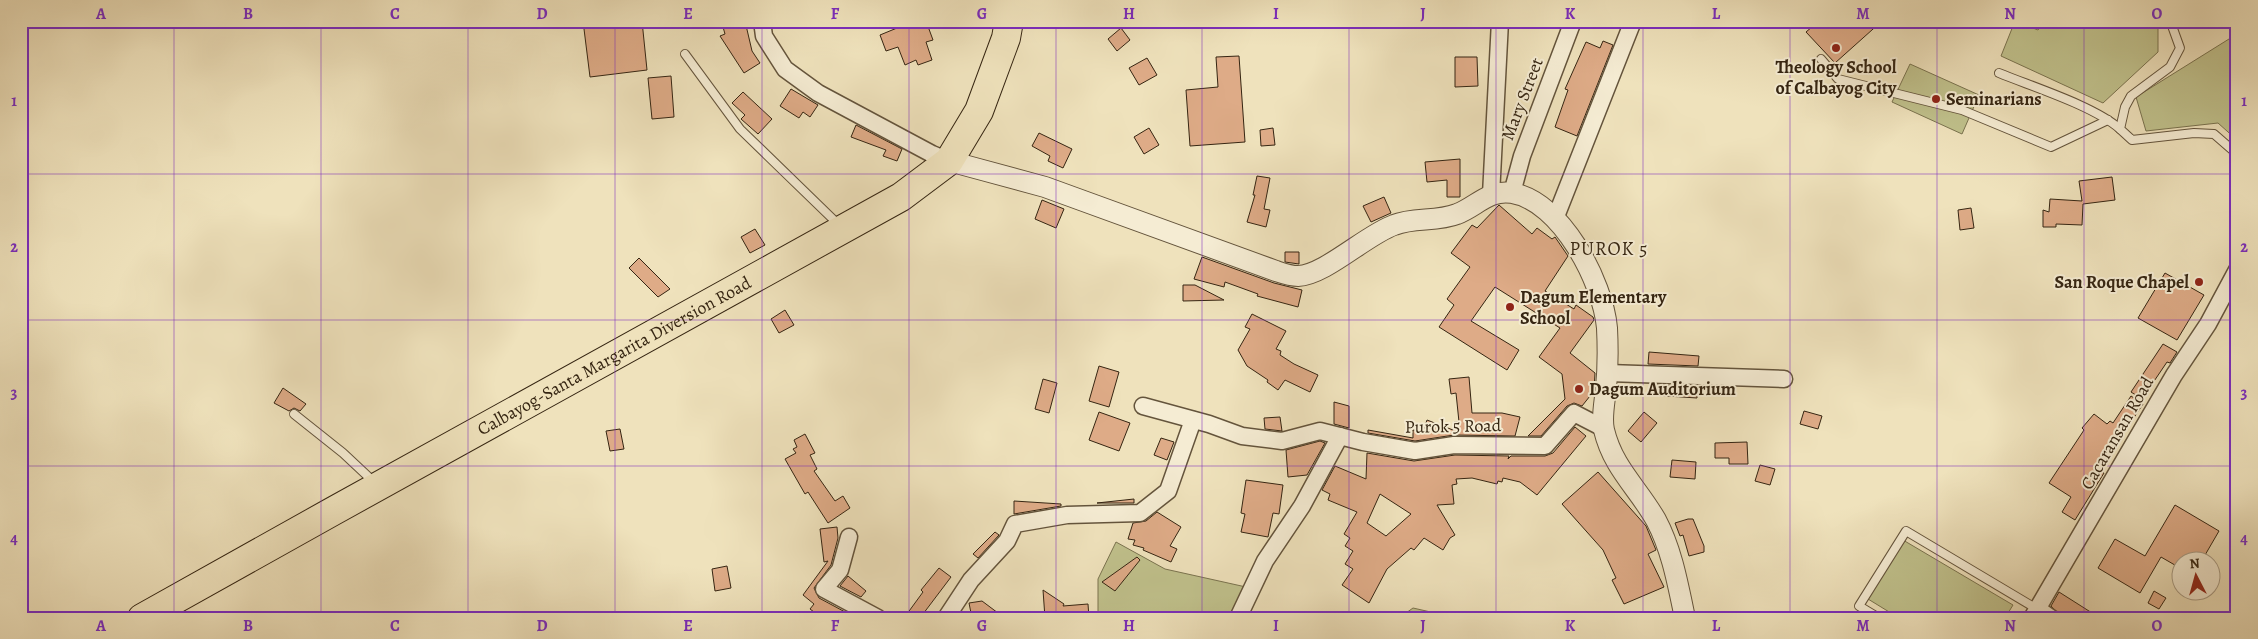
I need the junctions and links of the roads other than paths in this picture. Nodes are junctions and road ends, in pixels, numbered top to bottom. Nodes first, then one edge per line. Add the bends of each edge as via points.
1 (762, 21) edge
2 (1009, 21) edge
3 (1500, 21) edge
4 (1573, 21) edge
5 (1633, 21) edge
6 (2168, 21) edge
7 (685, 54) dead end
8 (1821, 59) dead end
9 (1999, 73) dead end
10 (2108, 120) junction
11 (2120, 129) junction
12 (2237, 154) edge
13 (949, 161) junction
14 (1512, 192) junction
15 (1491, 194) junction
16 (1555, 219) junction
17 (843, 229) junction
18 (2237, 270) edge
19 (1608, 373) junction
20 (1784, 380) dead end
21 (1143, 406) dead end
22 (294, 414) dead end
23 (1193, 420) junction
24 (1603, 428) junction
25 (1340, 436) junction
26 (377, 485) junction
27 (849, 536) dead end
28 (2040, 615) edge
29 (142, 618) edge
30 (878, 618) edge
31 (946, 618) edge
32 (1238, 618) edge
33 (1685, 618) edge
34 (1879, 618) edge

1 - 13 street via 764,36 785,69 818,93
2 - 13 highway, Calbayog-Santa Margarita Diversion Road via 1006,38 979,111
3 - 15 street
4 - 14 street, Mary Street via 1522,156
5 - 16 street
6 - 11 lane via 2180,48 2170,67 2131,96
7 - 17 lane via 740,129
8 - 10 lane via 1838,78 1848,82 1962,110 2051,147
9 - 10 lane
10 - 11 lane
11 - 12 lane via 2132,140 2214,134
13 - 15 street via 1045,187 1296,276 1320,268 1394,224 1458,214
13 - 17 highway, Calbayog-Santa Margarita Diversion Road via 901,197
14 - 15 street
14 - 16 street via 1530,199
16 - 19 street via 1582,254 1596,287 1606,326
17 - 26 highway, Calbayog-Santa Margarita Diversion Road
18 - 28 street, Cacaransan Road via 2208,324 2174,375
19 - 20 street
19 - 24 street
21 - 23 street, Purok 5 Road
22 - 26 lane
23 - 25 street, Purok 5 Road via 1242,436 1282,441 1320,431
23 - 31 street via 1168,491 1140,513 1067,515 1015,524 1007,541 971,580
24 - 25 street, Purok 5 Road via 1574,413 1545,446 1454,445 1415,451
24 - 33 street via 1614,460 1656,520 1672,559
25 - 32 street via 1302,506 1265,561
26 - 29 highway, Calbayog-Santa Margarita Diversion Road
27 - 30 street via 840,570 824,589
28 - 34 lane via 1906,531 1859,606

